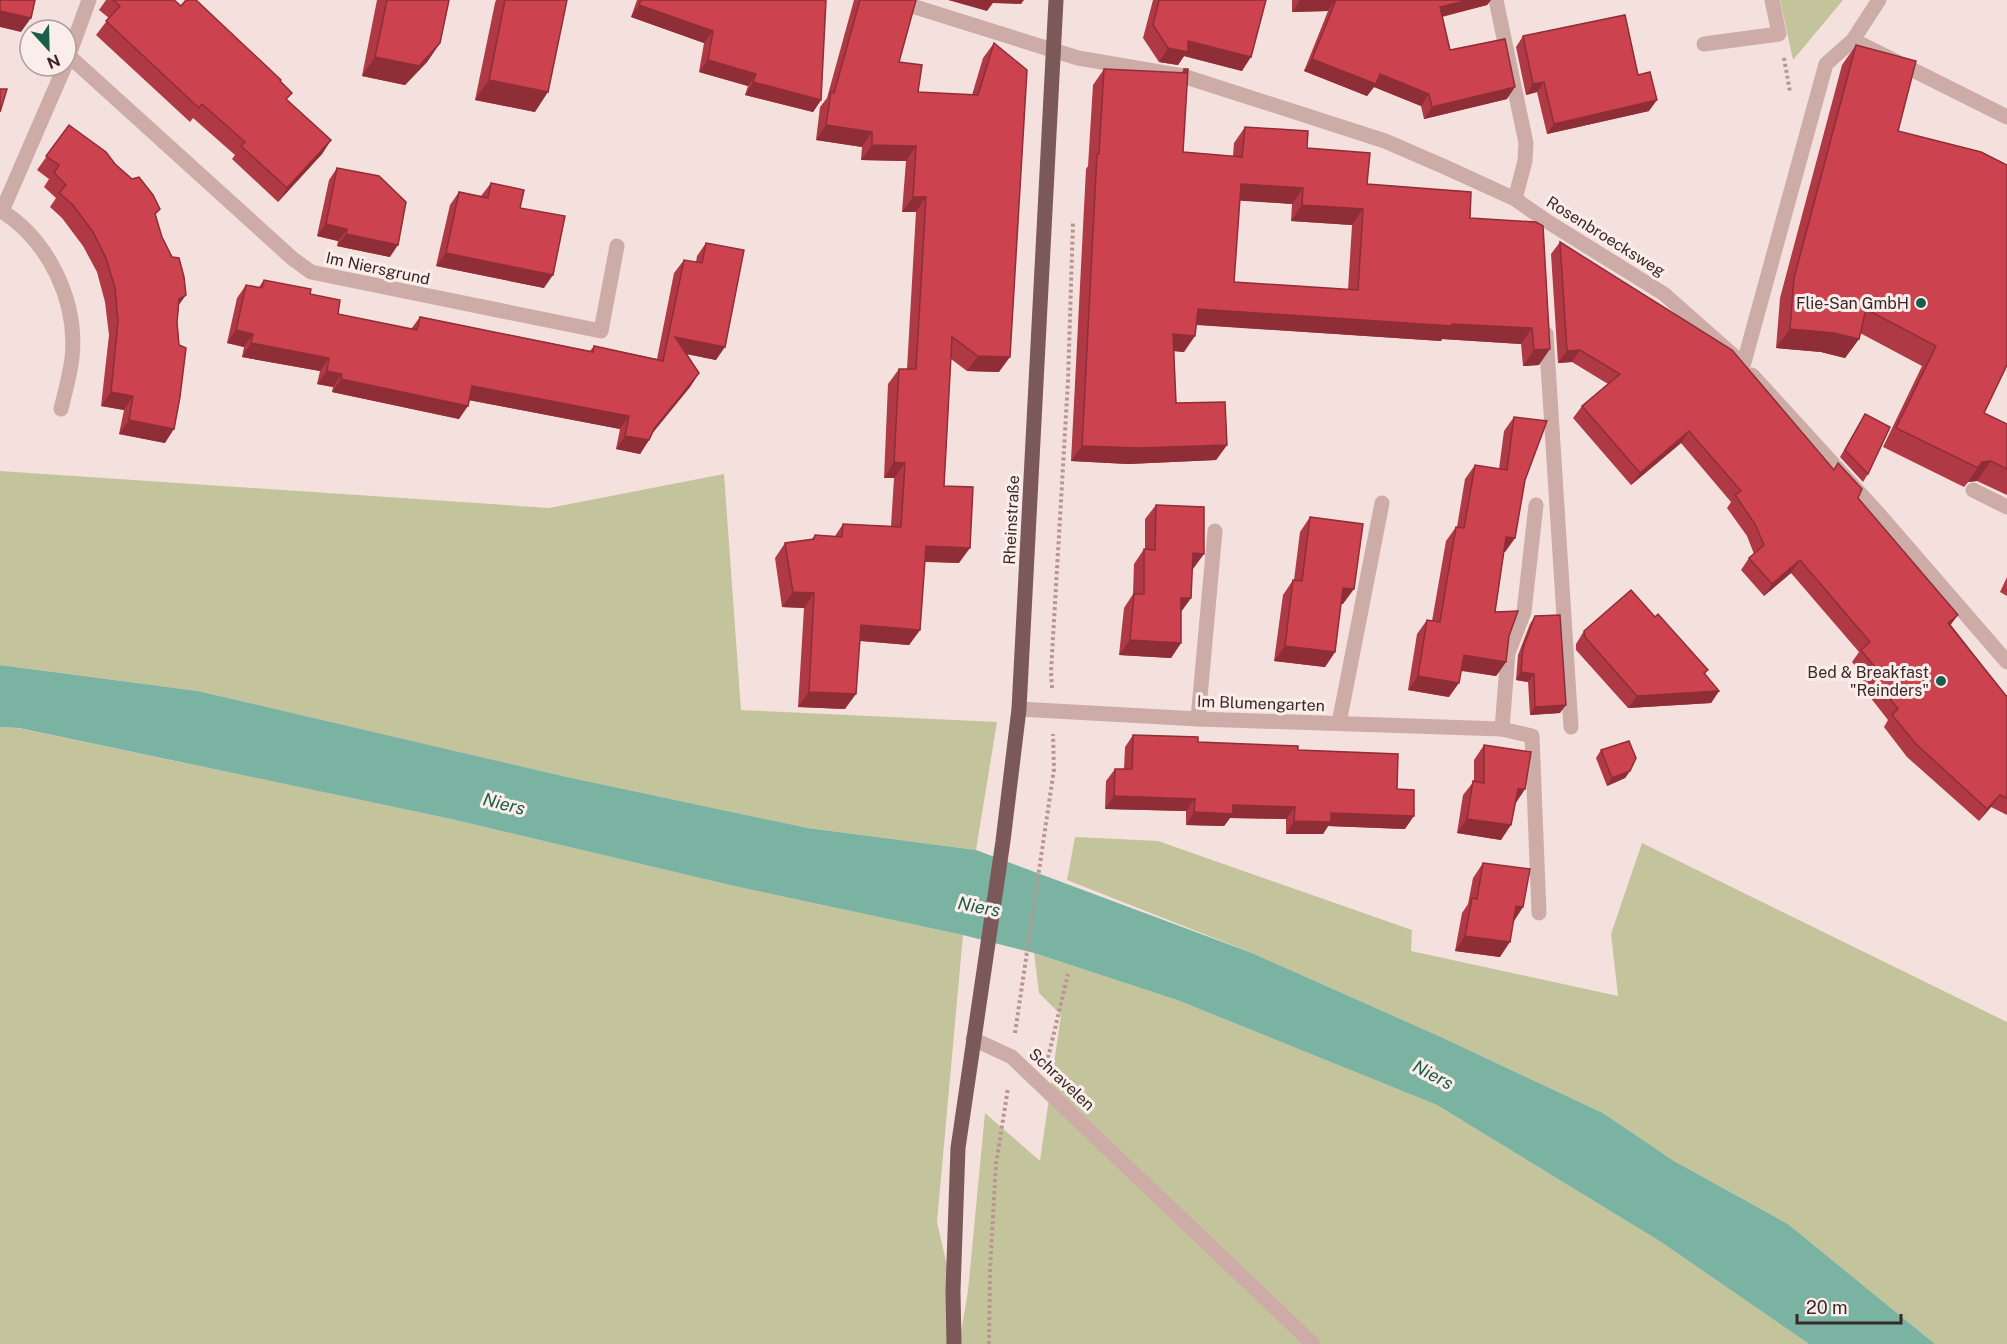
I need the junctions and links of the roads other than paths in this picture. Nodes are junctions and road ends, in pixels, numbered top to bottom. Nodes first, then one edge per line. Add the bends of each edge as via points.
1 (89, 0) edge
2 (893, 0) edge
3 (1056, 0) edge
4 (1496, 0) edge
5 (1772, 0) edge
6 (1878, 0) edge
7 (78, 31) edge
8 (1854, 40) junction
9 (1704, 44) dead end
10 (1055, 50) junction
11 (78, 72) edge
12 (60, 78) edge
13 (2007, 117) edge
14 (1515, 199) junction
15 (1, 211) edge
16 (1545, 220) junction
17 (1542, 237) edge
18 (617, 246) dead end
19 (1545, 316) edge
20 (1743, 366) junction
21 (61, 409) dead end
22 (1973, 490) edge
23 (1382, 503) dead end
24 (1536, 505) dead end
25 (2007, 507) edge
26 (1215, 531) dead end
27 (2007, 662) edge
28 (1019, 709) junction
29 (1198, 719) junction
30 (1339, 723) junction
31 (1571, 727) dead end
32 (1502, 729) junction
33 (1539, 913) dead end
34 (973, 1039) junction
35 (954, 1344) edge
36 (1312, 1344) edge

1 - 7 street
2 - 10 street, Rosenbroecksweg
3 - 10 main road, Rheinstraße
4 - 14 street via 1526,143
5 - 9 street via 1779,34
6 - 8 street
8 - 13 street
8 - 20 street via 1826,64
10 - 14 street, Rosenbroecksweg via 1078,58 1183,76 1385,141
10 - 28 main road, Rheinstraße
11 - 18 street, Im Niersgrund via 311,272 600,331
12 - 15 street
14 - 16 street, Rosenbroecksweg
15 - 21 street via 22,226 41,249 57,272 68,305 72,359
16 - 17 street
16 - 20 street, Rosenbroecksweg via 1664,294
19 - 31 street
20 - 27 street, Rosenbroecksweg
22 - 25 street
23 - 30 street
24 - 32 street via 1524,612 1508,653
26 - 29 street
28 - 29 street, Im Blumengarten
28 - 34 main road, Rheinstraße
29 - 30 street, Im Blumengarten
30 - 32 street, Im Blumengarten
32 - 33 street, Im Blumengarten via 1532,736
34 - 35 main road via 958,1148
34 - 36 street, Schravelen via 1012,1058 1040,1082

